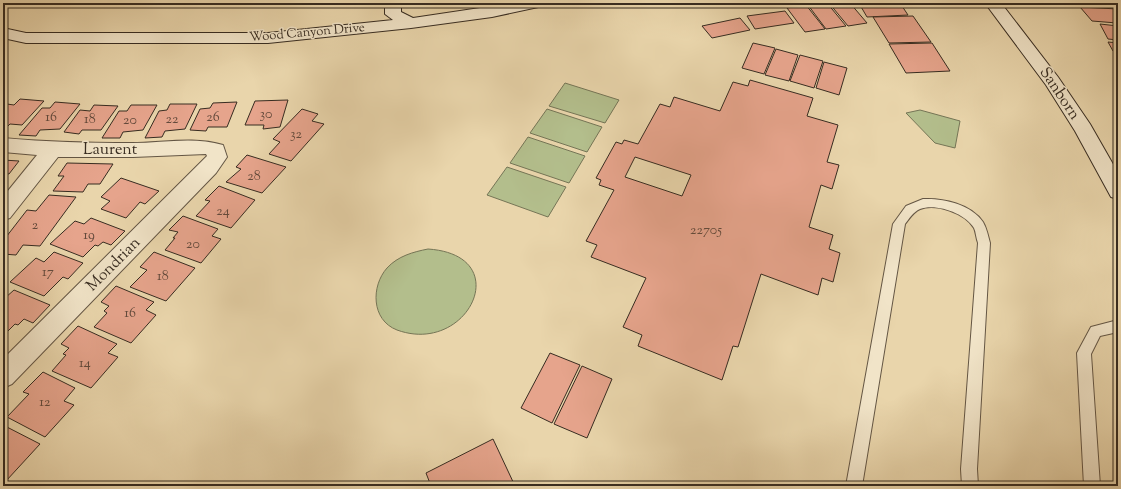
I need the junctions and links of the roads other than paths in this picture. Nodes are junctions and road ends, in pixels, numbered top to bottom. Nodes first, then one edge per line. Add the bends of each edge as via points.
1 (393, 3) edge
2 (537, 3) edge
3 (993, 3) edge
4 (422, 7) dead end
5 (412, 23) junction
6 (3, 33) edge
7 (3, 145) edge
8 (53, 150) junction
9 (216, 150) joint
10 (1118, 191) edge
11 (3, 212) edge
12 (1118, 326) edge
13 (3, 376) edge
14 (854, 486) edge
15 (970, 486) edge
16 (1092, 486) edge

1 - 5 street via 394,14
2 - 5 street, Wood Canyon Drive
3 - 10 street, Sanborn via 1052,81
4 - 5 street
5 - 6 street, Wood Canyon Drive via 268,38 26,38
7 - 8 street, Laurent
8 - 9 street, Laurent via 196,147
8 - 11 street
9 - 13 street, Mondrian via 218,157 209,168
12 - 16 lane via 1096,331 1084,353
14 - 15 lane via 899,224 911,209 929,204 945,205 963,212 978,226 984,243

